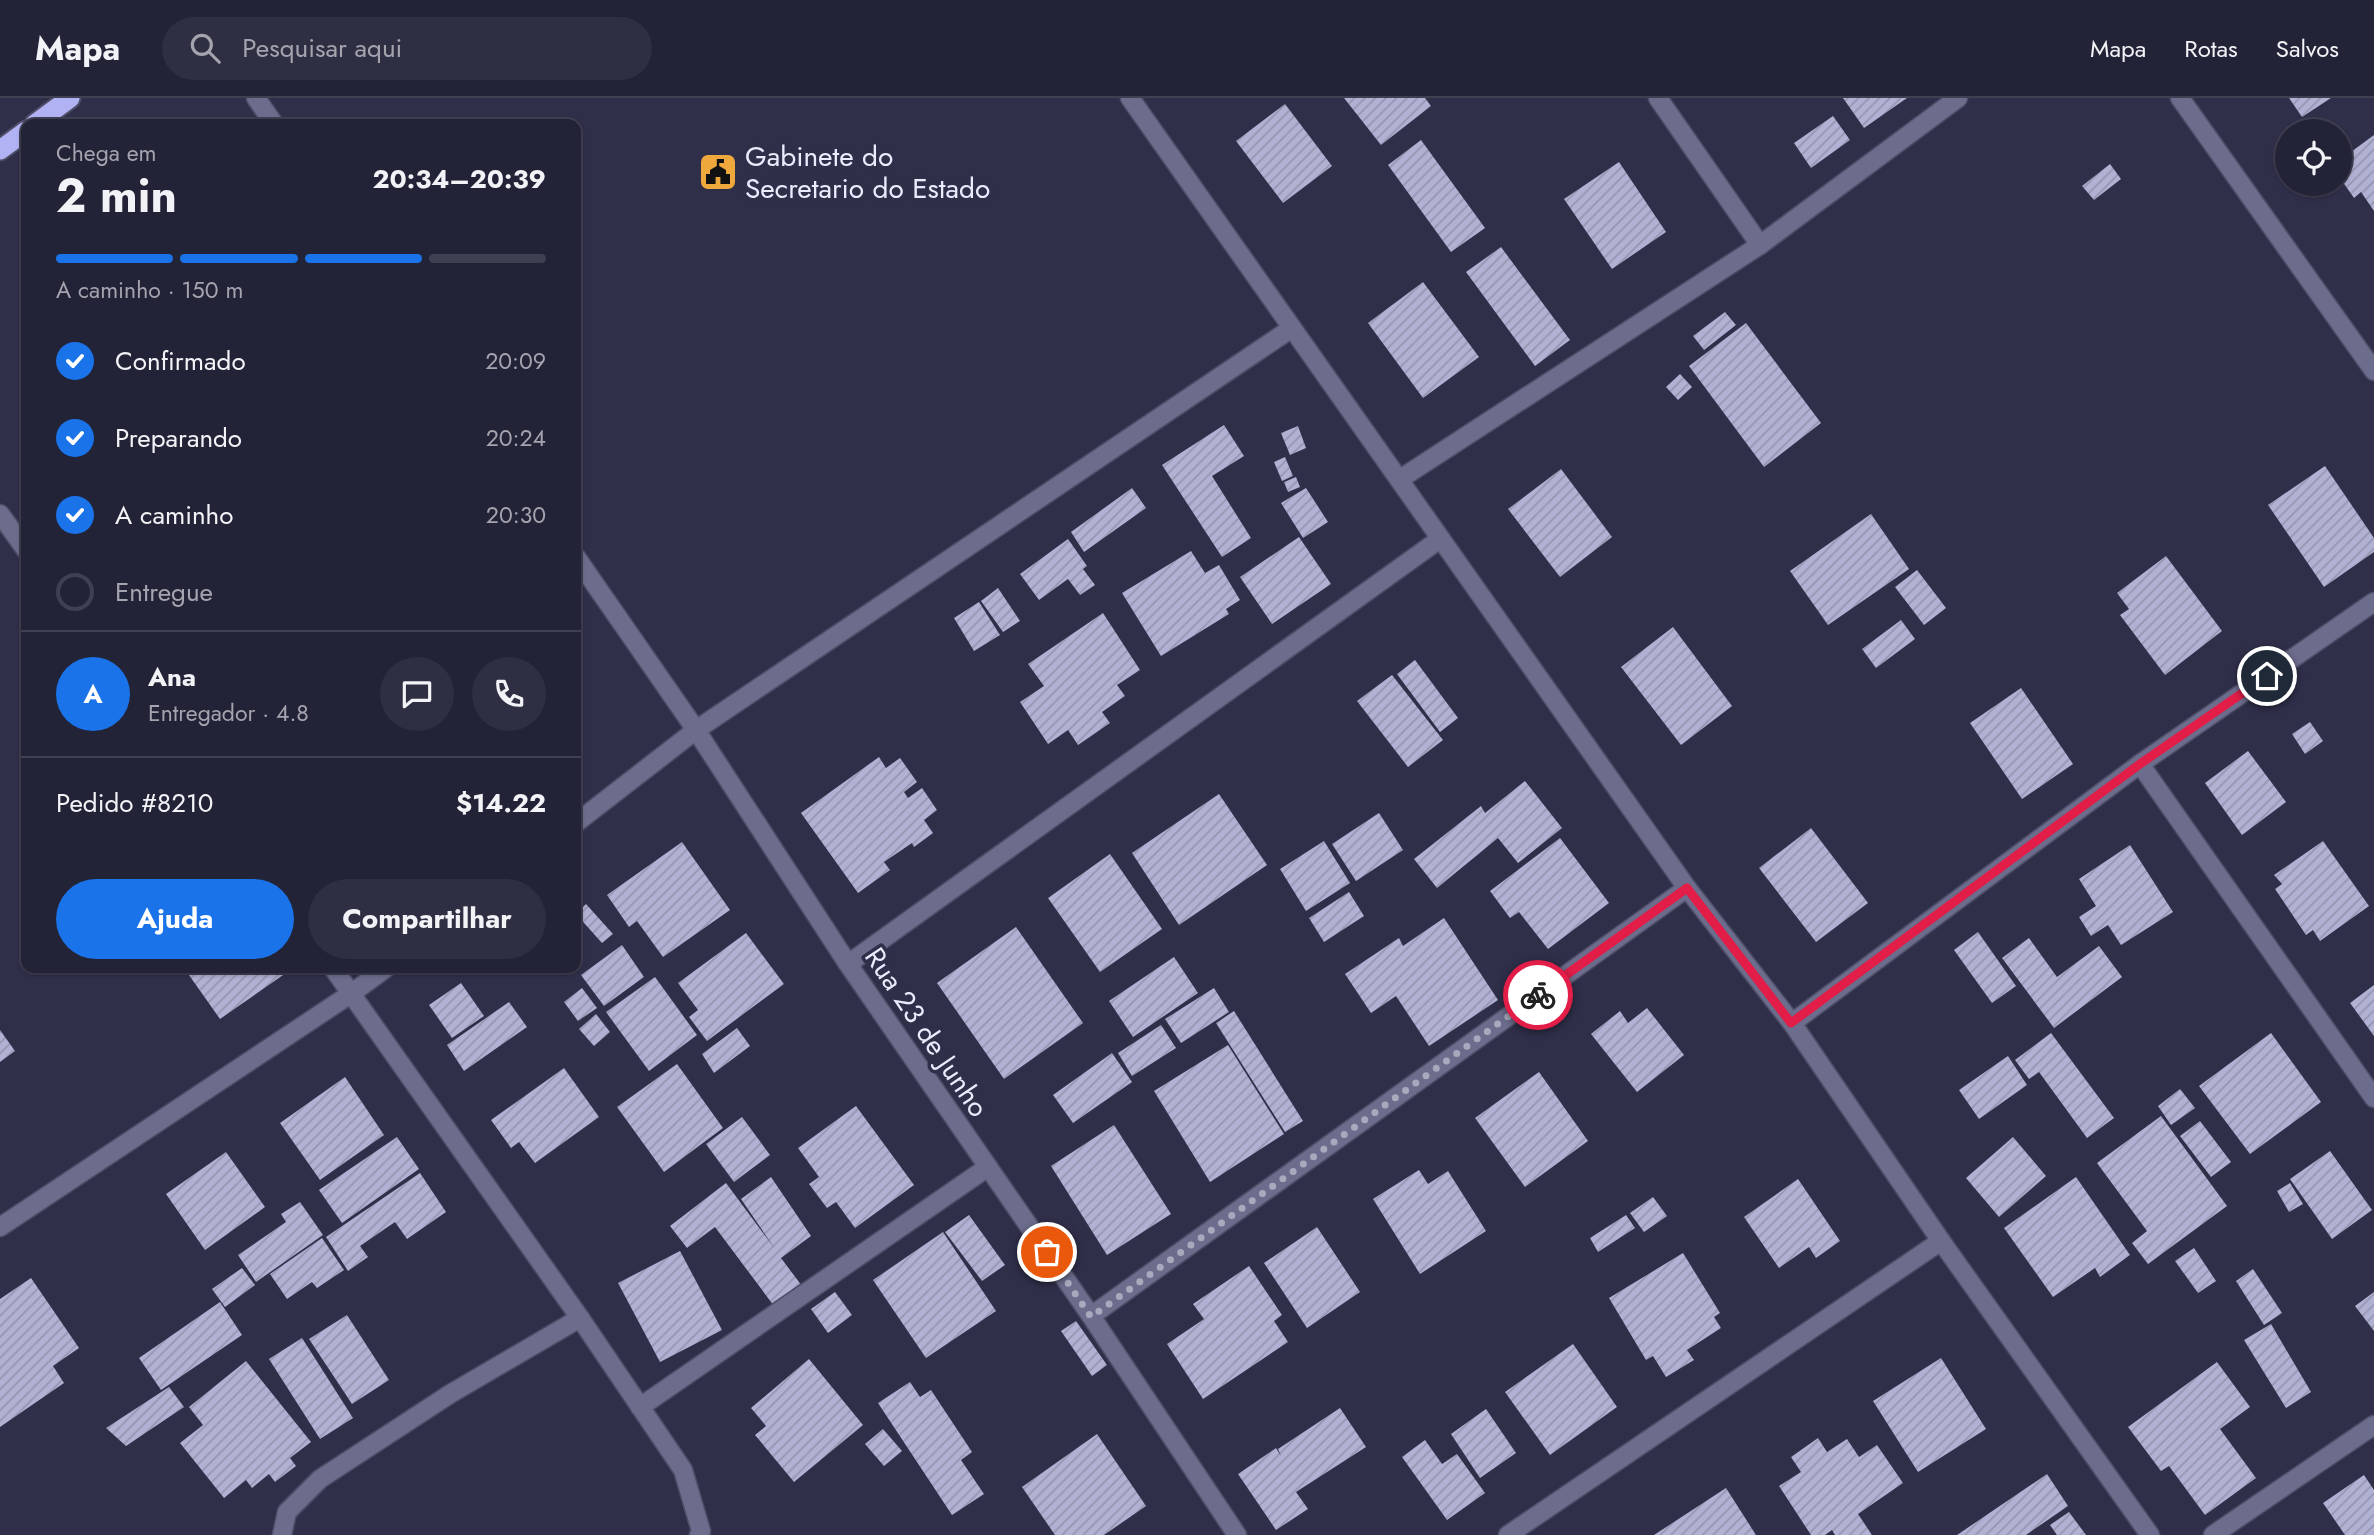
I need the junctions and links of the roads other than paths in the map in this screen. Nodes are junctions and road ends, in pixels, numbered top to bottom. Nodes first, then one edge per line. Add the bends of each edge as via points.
1 (69, 98) edge
2 (256, 98) edge
3 (1130, 98) edge
4 (1658, 98) edge
5 (1958, 98) edge
6 (2180, 98) edge
7 (42, 119) edge
8 (271, 119) edge
9 (21, 135) edge
10 (0, 150) edge
11 (1760, 244) junction
12 (1292, 328) junction
13 (2374, 371) edge
14 (1400, 479) junction
15 (0, 514) edge
16 (1440, 539) junction
17 (21, 543) edge
18 (581, 564) edge
19 (2374, 602) edge
20 (696, 730) junction
21 (2140, 764) junction
22 (581, 818) edge
23 (1687, 888) junction
24 (848, 964) junction
25 (337, 973) edge
26 (379, 973) edge
27 (352, 993) junction
28 (1791, 1023) junction
29 (2374, 1098) edge
30 (988, 1167) junction
31 (0, 1227) edge
32 (1941, 1241) junction
33 (1091, 1317) junction
34 (580, 1318) junction
35 (640, 1407) junction
36 (2374, 1425) edge
37 (282, 1535) edge
38 (699, 1535) edge
39 (1237, 1535) edge
40 (1508, 1535) edge
41 (2150, 1535) edge
42 (2213, 1535) edge

1 - 7 highway
2 - 8 street
3 - 12 street
4 - 11 street
5 - 11 street
6 - 13 street
9 - 10 highway
11 - 14 street
12 - 14 street
12 - 20 street
14 - 16 street
15 - 17 street
16 - 23 street
16 - 24 street
18 - 20 street, Rua 23 de Junho
19 - 21 street
20 - 22 street
20 - 24 street, Rua 23 de Junho
21 - 28 street
21 - 29 street
23 - 28 street
23 - 33 street
24 - 30 street, Rua 23 de Junho
25 - 27 street
26 - 27 street
27 - 31 street
27 - 34 street
28 - 32 street
30 - 33 street, Rua 23 de Junho
30 - 35 street
32 - 40 street
32 - 41 street
33 - 39 street, Rua 23 de Junho
34 - 35 street
34 - 37 street via 450,1394 320,1479 287,1512
35 - 38 street via 683,1470
36 - 42 street

